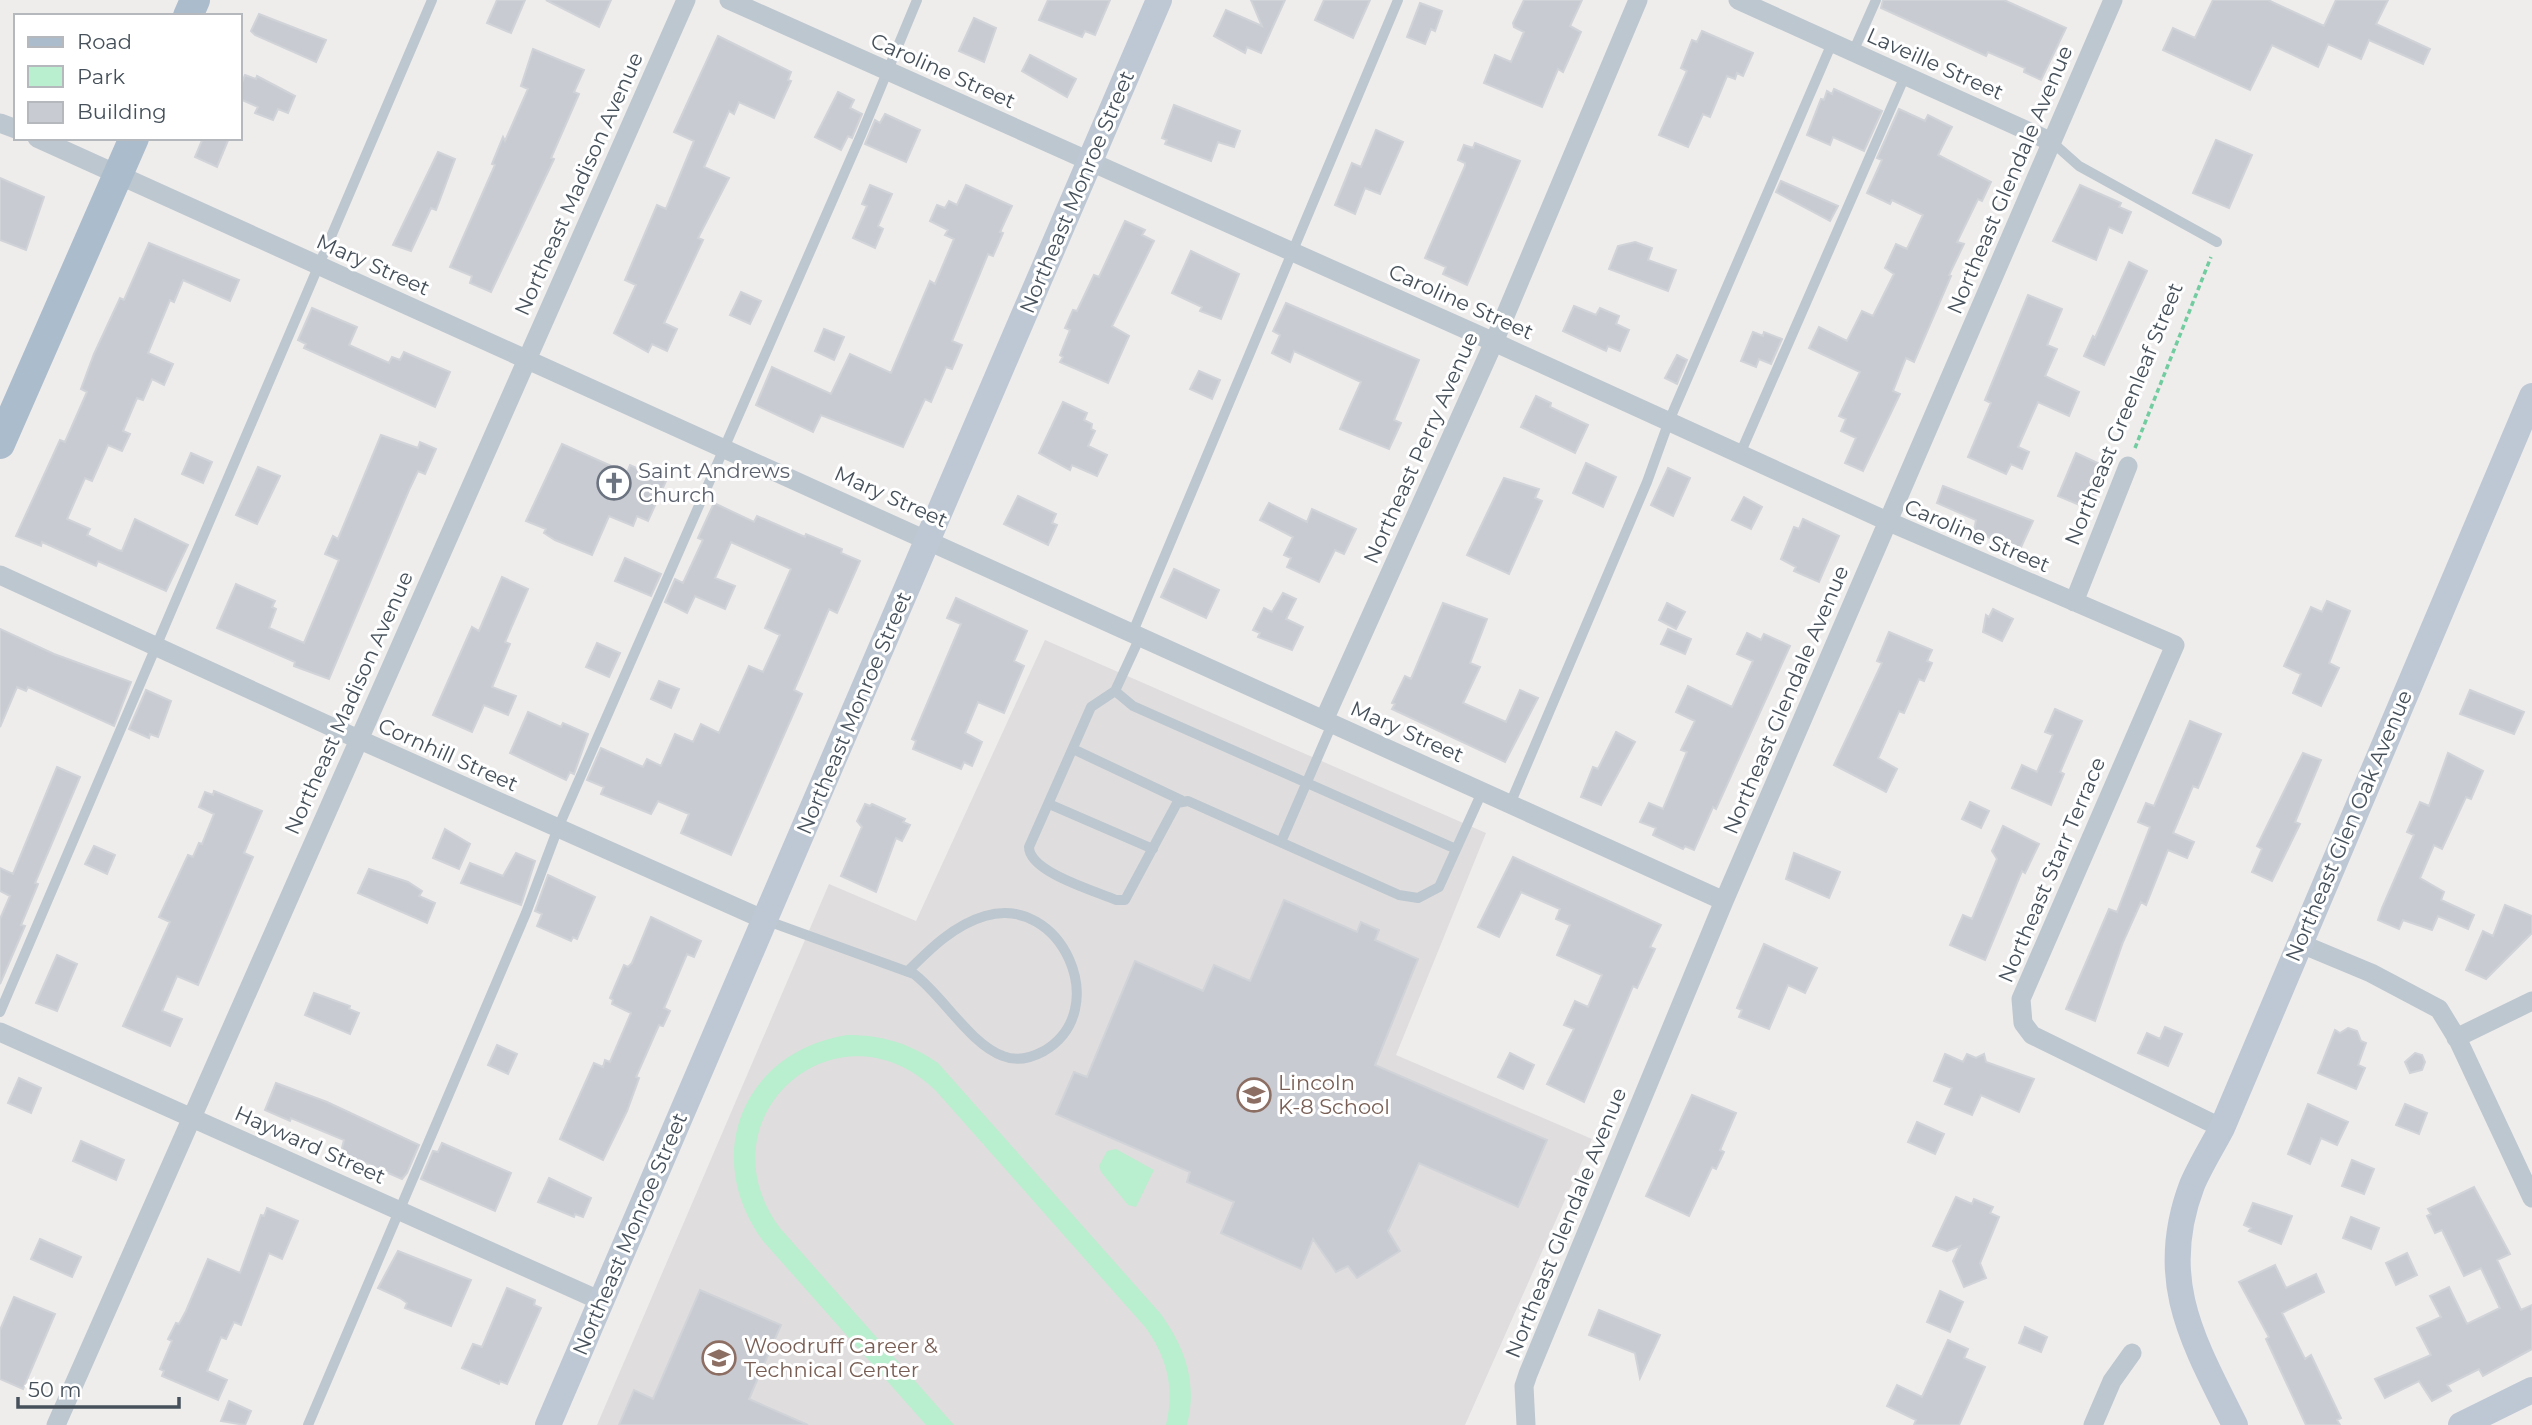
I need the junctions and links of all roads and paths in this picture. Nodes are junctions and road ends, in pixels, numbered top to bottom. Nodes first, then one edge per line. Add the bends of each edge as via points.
1 (432, 0) edge
2 (686, 0) edge
3 (729, 0) edge
4 (917, 0) edge
5 (1158, 0) edge
6 (1398, 0) edge
7 (1638, 0) edge
8 (1738, 0) edge
9 (1876, 0) edge
10 (2113, 0) edge
11 (1832, 43) junction
12 (1853, 52) junction
13 (886, 70) junction
14 (1905, 76) junction
15 (42, 140) edge
16 (133, 140) edge
17 (2052, 142) junction
18 (1090, 161) junction
19 (119, 173) junction
20 (2217, 242) joint
21 (1291, 251) junction
22 (319, 266) junction
23 (1494, 342) junction
24 (526, 358) junction
25 (2532, 396) edge
26 (1669, 421) junction
27 (0, 444) edge
28 (723, 447) junction
29 (1740, 454) junction
30 (2128, 466) joint
31 (1887, 521) junction
32 (929, 539) junction
33 (0, 575) edge
34 (2074, 603) junction
35 (1136, 635) junction
36 (2175, 645) joint
37 (155, 646) junction
38 (1115, 691) junction
39 (1328, 722) junction
40 (358, 740) junction
41 (1073, 749) junction
42 (1307, 782) junction
43 (1482, 792) junction
44 (1181, 800) junction
45 (1049, 804) junction
46 (1510, 804) junction
47 (558, 828) junction
48 (1281, 842) junction
49 (1153, 849) junction
50 (1456, 849) junction
51 (1724, 901) junction
52 (765, 920) junction
53 (2299, 943) junction
54 (908, 971) junction
55 (2532, 990) edge
56 (2532, 1000) edge
57 (2513, 1010) junction
58 (0, 1012) edge
59 (0, 1031) edge
60 (2456, 1038) junction
61 (192, 1117) junction
62 (2222, 1128) junction
63 (2532, 1198) edge
64 (399, 1210) junction
65 (601, 1301) junction
66 (2132, 1353) dead end
67 (2532, 1390) edge
68 (56, 1425) edge
69 (308, 1425) edge
70 (548, 1425) edge
71 (1526, 1425) edge
72 (2093, 1425) edge
73 (2235, 1425) edge
74 (2461, 1425) edge

1 - 22 lane
2 - 24 street, Northeast Madison Avenue
3 - 13 street, Caroline Street
4 - 13 lane
5 - 18 street, Northeast Monroe Street
6 - 21 lane
7 - 23 street, Northeast Perry Avenue
8 - 11 street, Laveille Street
9 - 12 lane
10 - 17 street, Northeast Glendale Avenue
11 - 12 street, Laveille Street
11 - 26 lane
12 - 14 street, Laveille Street
13 - 18 street, Caroline Street
13 - 28 lane
14 - 17 street, Laveille Street
14 - 29 lane
15 - 19 street, Mary Street
16 - 19 main road
17 - 20 lane, Laveille Street via 2079,166
17 - 31 street, Northeast Glendale Avenue
18 - 21 street, Caroline Street
18 - 32 street, Northeast Monroe Street
19 - 22 street, Mary Street
19 - 27 main road
20 - 30 path, Northeast Greenleaf Street
21 - 23 street, Caroline Street
21 - 35 lane
22 - 24 street, Mary Street
22 - 37 lane
23 - 26 street, Caroline Street
23 - 39 street, Northeast Perry Avenue
24 - 28 street, Mary Street
24 - 40 street, Northeast Madison Avenue
25 - 53 street, Northeast Glen Oak Avenue
26 - 29 street, Caroline Street
26 - 46 lane
28 - 32 street, Mary Street
28 - 47 lane
29 - 31 street, Caroline Street
30 - 34 street, Northeast Greenleaf Street
31 - 34 street, Caroline Street
31 - 51 street, Northeast Glendale Avenue
32 - 35 street, Mary Street
32 - 52 street, Northeast Monroe Street
33 - 37 street, Cornhill Street
34 - 36 street, Caroline Street
35 - 38 lane
35 - 39 street, Mary Street
36 - 62 street, Northeast Starr Terrace via 2021,999 2020,1011 2032,1035
37 - 40 street, Cornhill Street
37 - 58 lane
38 - 41 lane via 1091,707
38 - 42 lane via 1133,706
39 - 42 lane
39 - 43 street, Mary Street
40 - 47 street, Cornhill Street
40 - 61 street, Northeast Madison Avenue
41 - 44 lane
41 - 45 lane
42 - 48 lane
42 - 50 lane
43 - 46 street, Mary Street
43 - 50 lane
44 - 48 lane
44 - 49 lane
45 - 49 lane
45 - 49 lane via 1030,848 1031,858 1042,869 1121,902 1129,896
46 - 51 street, Mary Street
47 - 52 street, Cornhill Street
47 - 64 lane via 527,913
48 - 50 lane via 1410,898 1439,887
51 - 71 street, Northeast Glendale Avenue via 1528,1374 1524,1386
52 - 54 lane
52 - 65 street, Northeast Monroe Street
53 - 60 street via 2432,1003
53 - 62 street, Northeast Glen Oak Avenue
54 - 54 lane via 932,988 990,1049 1013,1059 1046,1050 1060,1039 1076,1009 1076,977 1064,948 1041,926 1006,914 987,915 959,927
55 - 57 street
56 - 57 street
57 - 60 street
59 - 61 street, Hayward Street
60 - 63 street
61 - 64 street, Hayward Street
61 - 68 street, Northeast Madison Avenue
62 - 73 street, Northeast Glen Oak Avenue via 2193,1182 2180,1223 2176,1259 2179,1290 2193,1336
64 - 65 street, Hayward Street
64 - 69 lane
65 - 70 street, Northeast Monroe Street
66 - 72 street via 2112,1381
67 - 74 street

